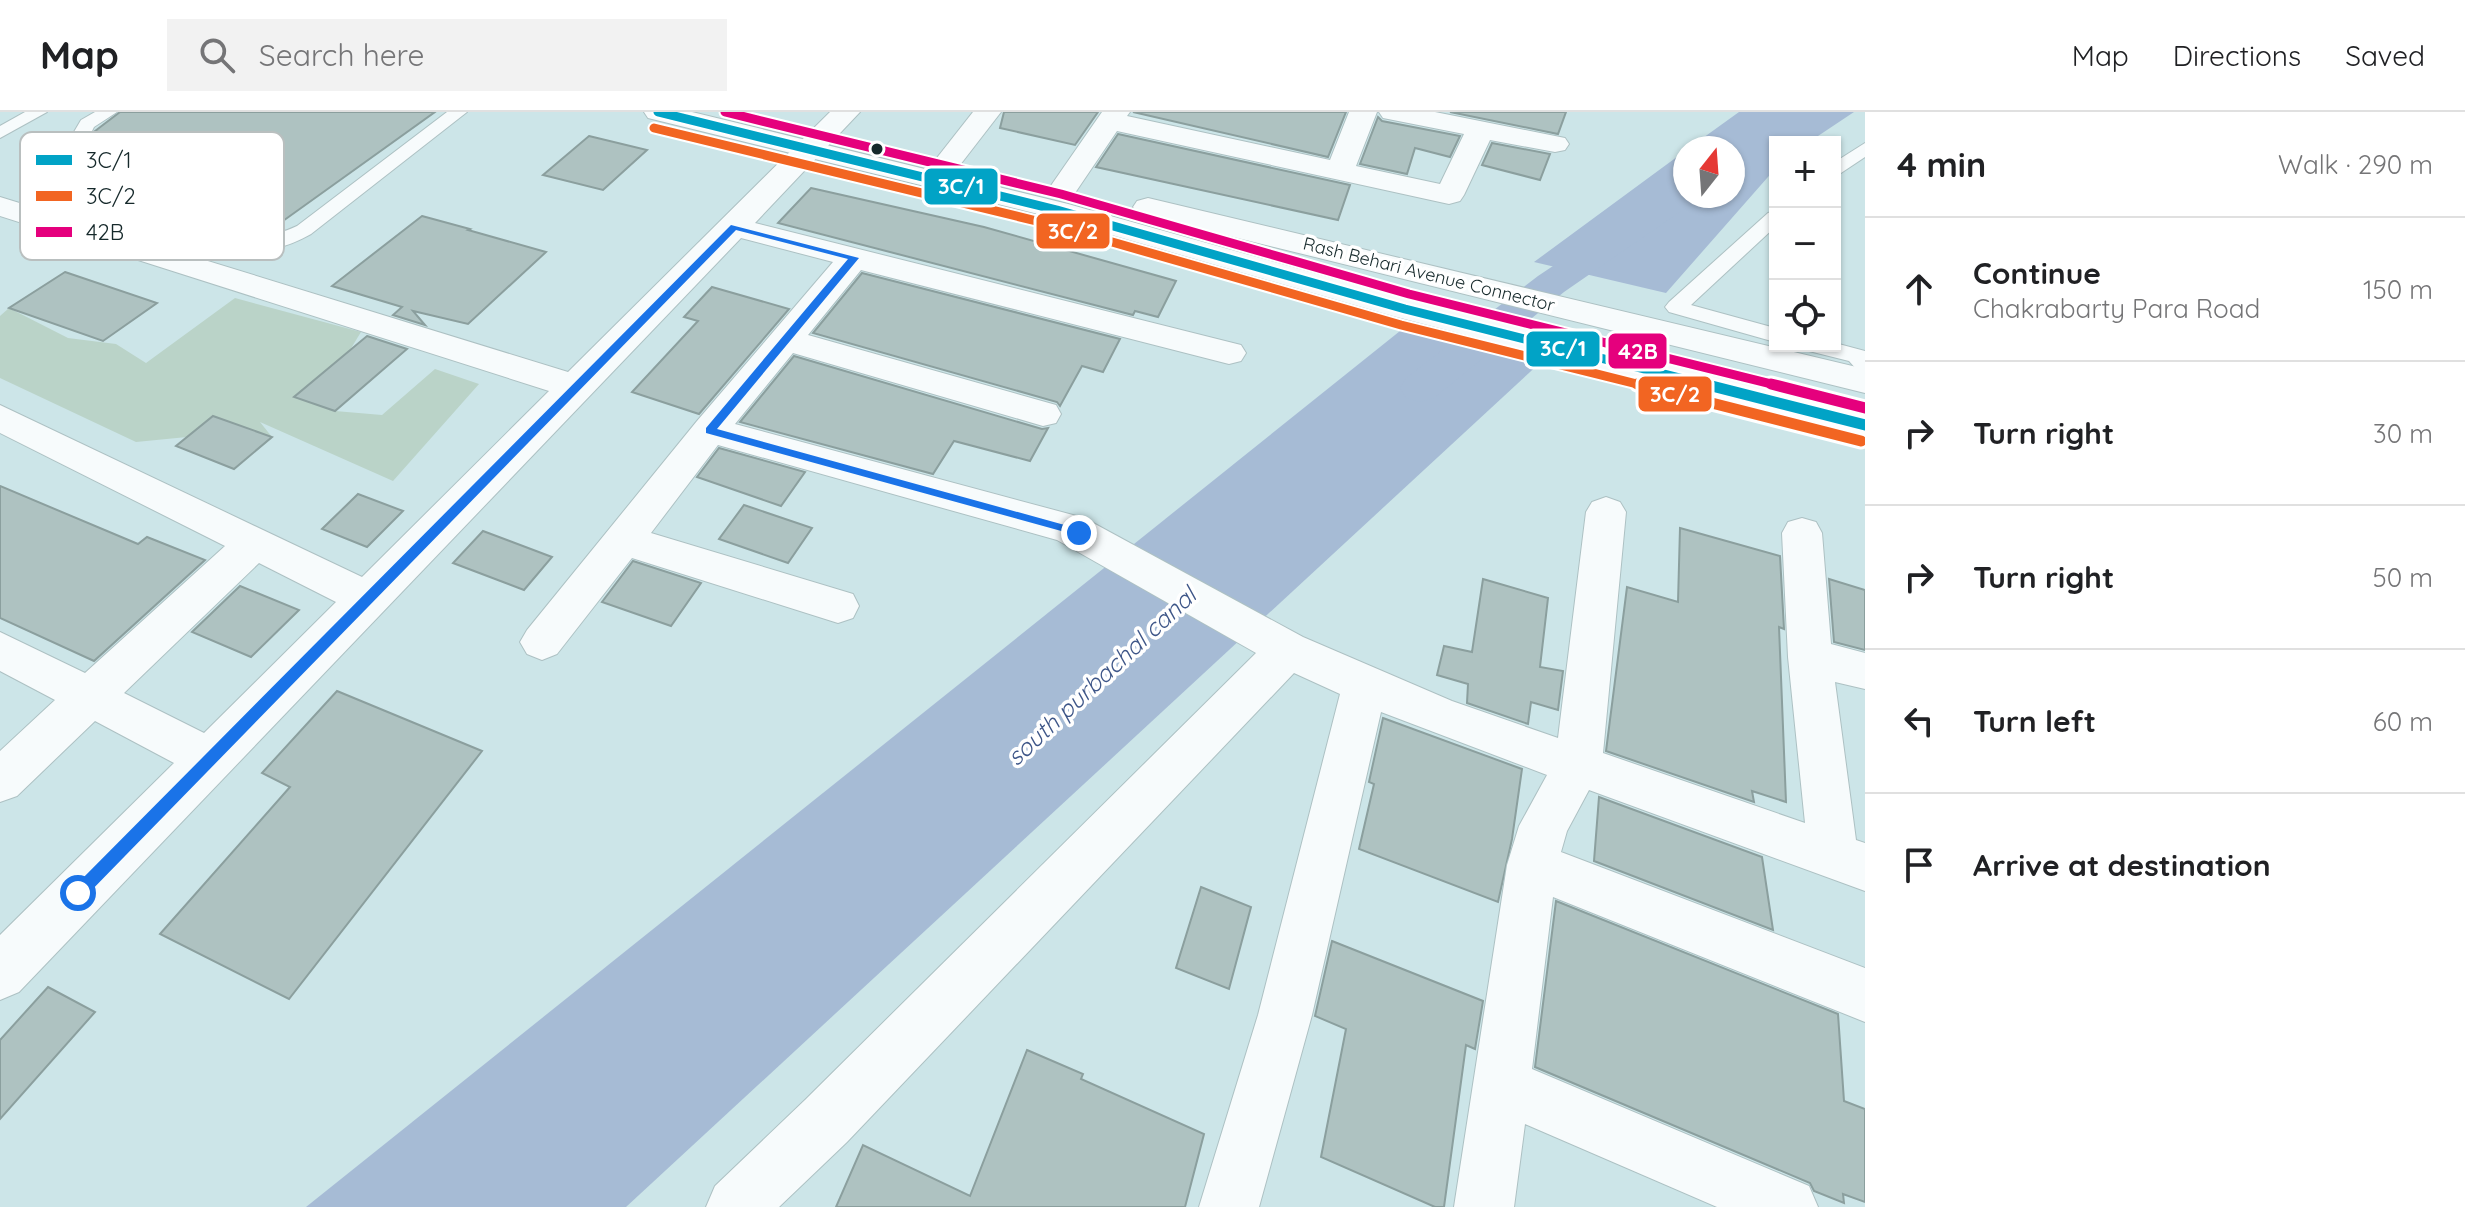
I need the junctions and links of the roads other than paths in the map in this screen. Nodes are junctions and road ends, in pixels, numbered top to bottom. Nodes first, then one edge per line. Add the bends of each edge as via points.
1 (38, 112) edge
2 (108, 112) edge
3 (458, 112) edge
4 (658, 112) edge
5 (753, 112) edge
6 (987, 112) edge
7 (1363, 112) edge
8 (1393, 112) edge
9 (1113, 116) edge
10 (1481, 129) junction
11 (828, 131) edge
12 (83, 132) edge
13 (0, 133) edge
14 (1555, 144) dead end
15 (1865, 148) edge
16 (950, 159) junction
17 (1841, 166) edge
18 (1340, 171) junction
19 (1065, 187) junction
20 (0, 206) edge
21 (20, 212) edge
22 (1769, 222) edge
23 (734, 227) junction
24 (284, 239) edge
25 (854, 258) junction
26 (172, 260) edge
27 (1769, 333) edge
28 (786, 340) junction
29 (1841, 352) edge
30 (1229, 353) dead end
31 (1865, 365) edge
32 (1865, 381) edge
33 (577, 387) junction
34 (1043, 414) dead end
35 (1865, 425) edge
36 (6, 428) edge
37 (710, 430) junction
38 (1606, 512) dead end
39 (1802, 533) dead end
40 (623, 540) junction
41 (253, 544) junction
42 (369, 599) junction
43 (838, 606) dead end
44 (542, 642) dead end
45 (0, 650) edge
46 (1288, 650) junction
47 (1810, 657) junction
48 (1865, 671) edge
49 (1365, 685) junction
50 (89, 697) junction
51 (212, 760) junction
52 (1578, 765) junction
53 (0, 781) edge
54 (1849, 862) edge
55 (1532, 865) junction
56 (0, 973) edge
57 (1865, 995) edge
58 (1501, 1085) junction
59 (736, 1207) edge
60 (1229, 1207) edge
61 (1484, 1207) edge
62 (1788, 1207) edge

1 - 13 lane
2 - 12 lane
3 - 24 lane via 304,230
4 - 11 street, Rash Behari Avenue Connector
5 - 11 street, Rash Behari Avenue Connector
6 - 16 street
7 - 18 street
8 - 10 street
9 - 18 street
9 - 19 street
10 - 14 street
10 - 18 street via 1449,195
11 - 16 street, Rash Behari Avenue Connector
11 - 23 street
11 - 35 street, Rash Behari Avenue Connector via 1057,210 1405,309
15 - 17 lane
16 - 19 street, Rash Behari Avenue Connector
19 - 32 street, Rash Behari Avenue Connector
20 - 21 street
22 - 27 lane via 1676,307
23 - 25 street
23 - 33 street
25 - 28 street
25 - 30 street
26 - 33 street
28 - 34 street
28 - 37 street
29 - 31 lane via 1857,356
33 - 42 street
36 - 41 street
37 - 40 street
37 - 46 street via 1079,533
38 - 52 street
39 - 47 street
40 - 43 street
40 - 44 street
41 - 42 street
41 - 50 street
42 - 51 street
45 - 50 street
46 - 49 street
46 - 59 street
47 - 48 street
47 - 54 street
49 - 52 street
49 - 60 street via 1285,1015
50 - 51 street
50 - 53 street
51 - 56 street
52 - 54 street
52 - 55 street via 1544,826
55 - 57 street
55 - 58 street
58 - 61 street
58 - 62 street

